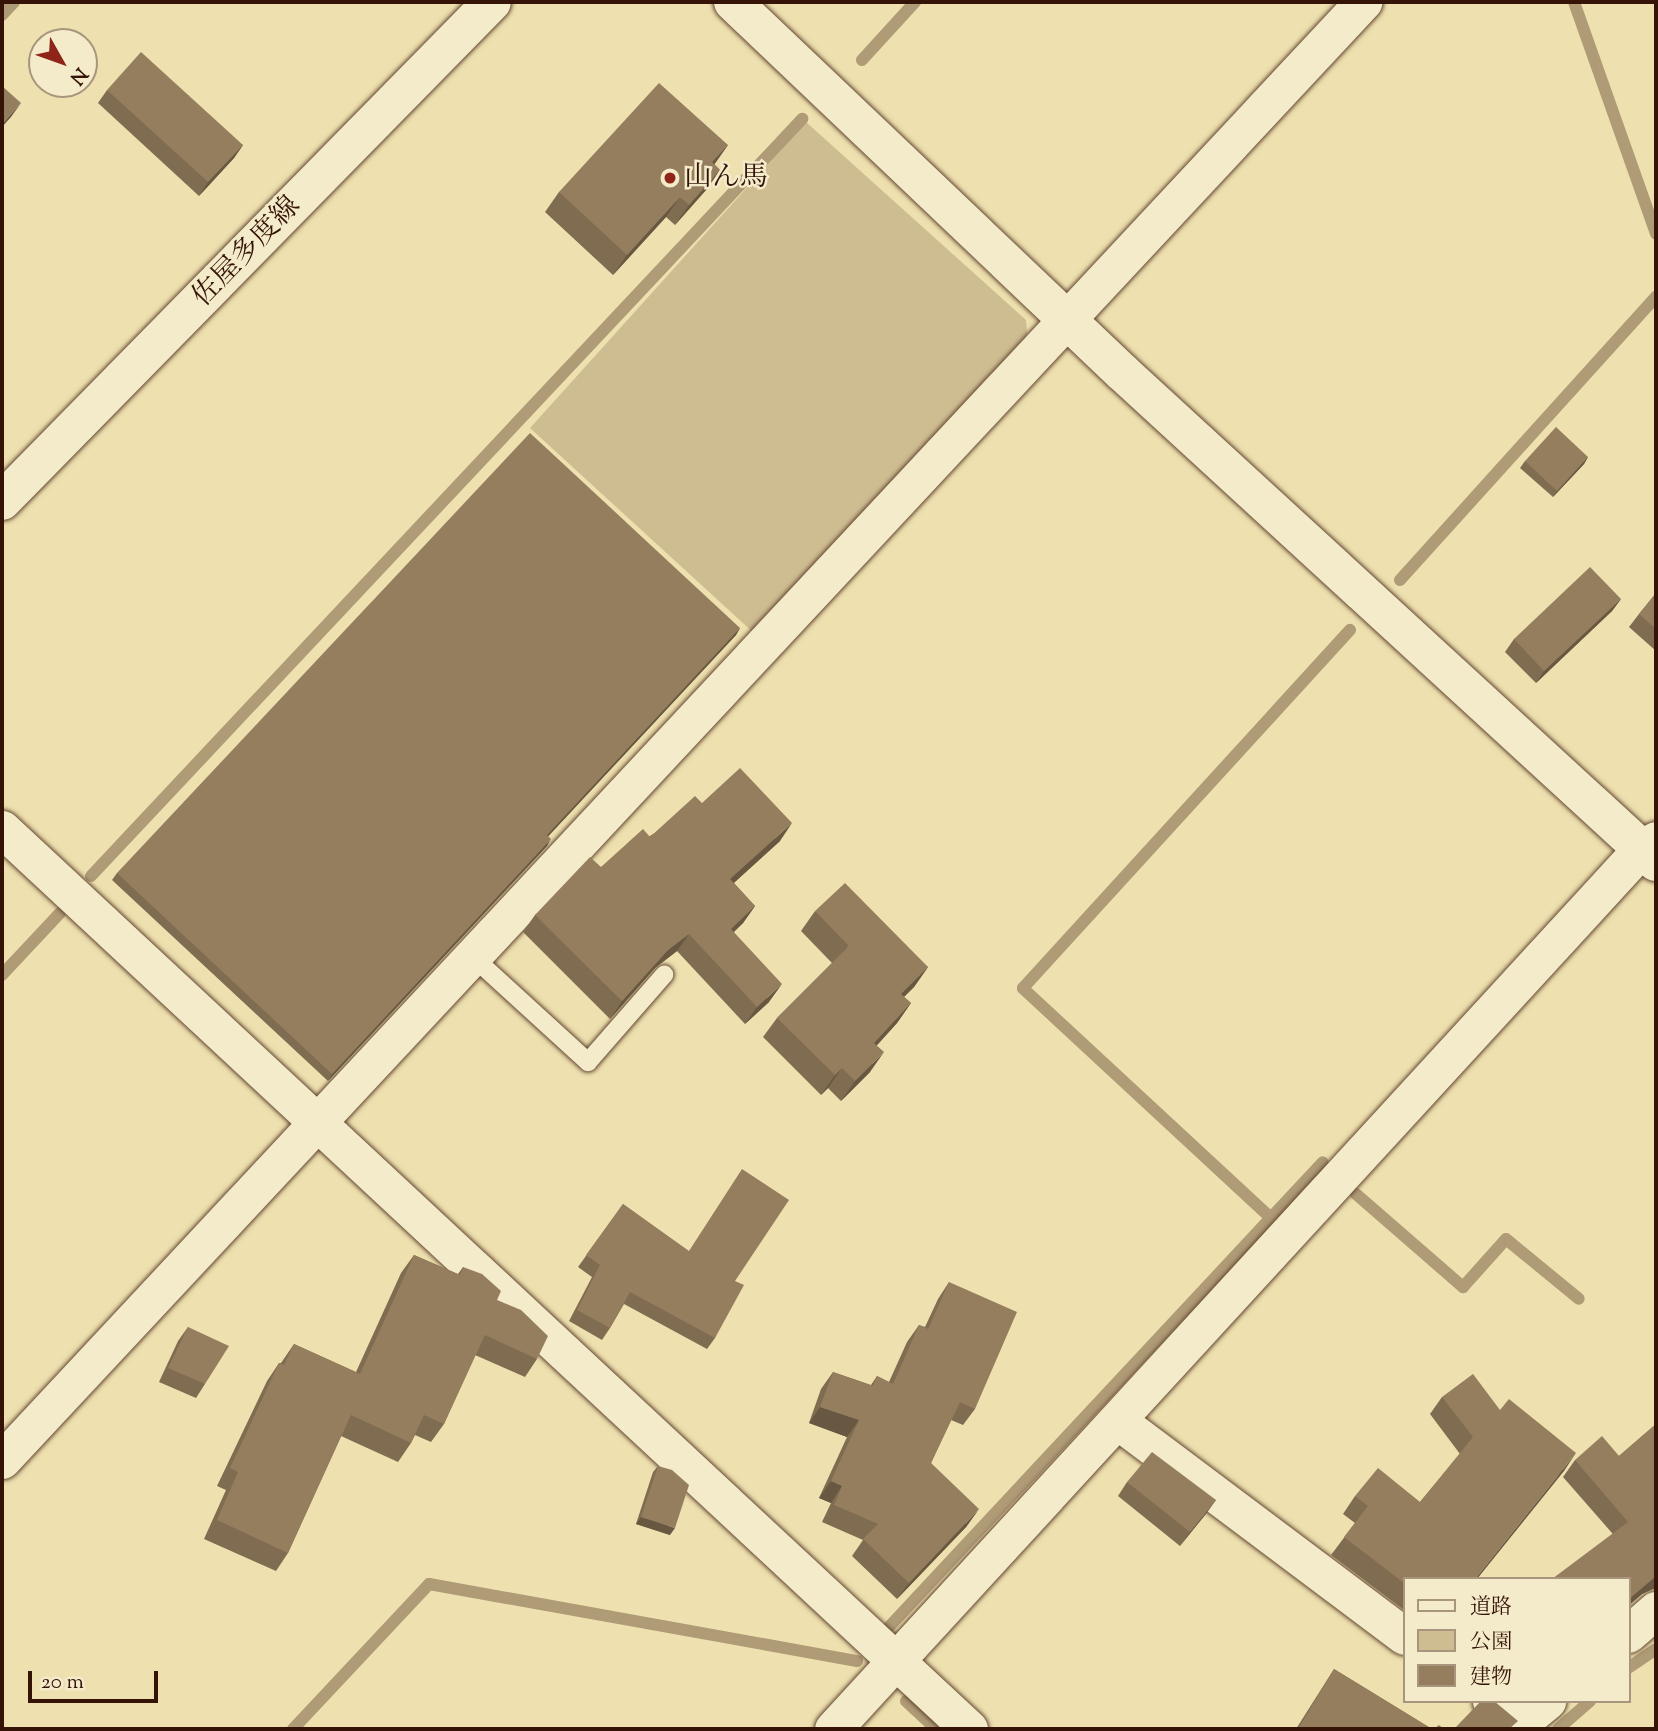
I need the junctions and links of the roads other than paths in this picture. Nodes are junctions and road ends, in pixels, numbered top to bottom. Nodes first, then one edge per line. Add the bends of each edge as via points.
1 (492, 2) edge
2 (733, 2) edge
3 (1363, 2) edge
4 (1069, 318) junction
5 (2, 501) edge
6 (2, 829) edge
7 (1651, 850) edge
8 (473, 957) junction
9 (664, 975) edge
10 (317, 1124) junction
11 (1118, 1421) junction
12 (2, 1460) edge
13 (1656, 1610) edge
14 (1630, 1632) edge
15 (1402, 1634) edge
16 (896, 1662) junction
17 (1494, 1703) edge
18 (1545, 1703) edge
19 (834, 1729) edge
20 (968, 1729) edge

1 - 5 street, 佐屋多度線
2 - 4 street
3 - 4 street
4 - 7 street via 1167,414
4 - 8 street
6 - 10 street
7 - 11 street
8 - 9 lane via 589,1062
8 - 10 street
10 - 12 street
10 - 16 street
11 - 15 street
11 - 16 street
13 - 14 street
16 - 19 street
16 - 20 street
17 - 18 street via 1520,1723

